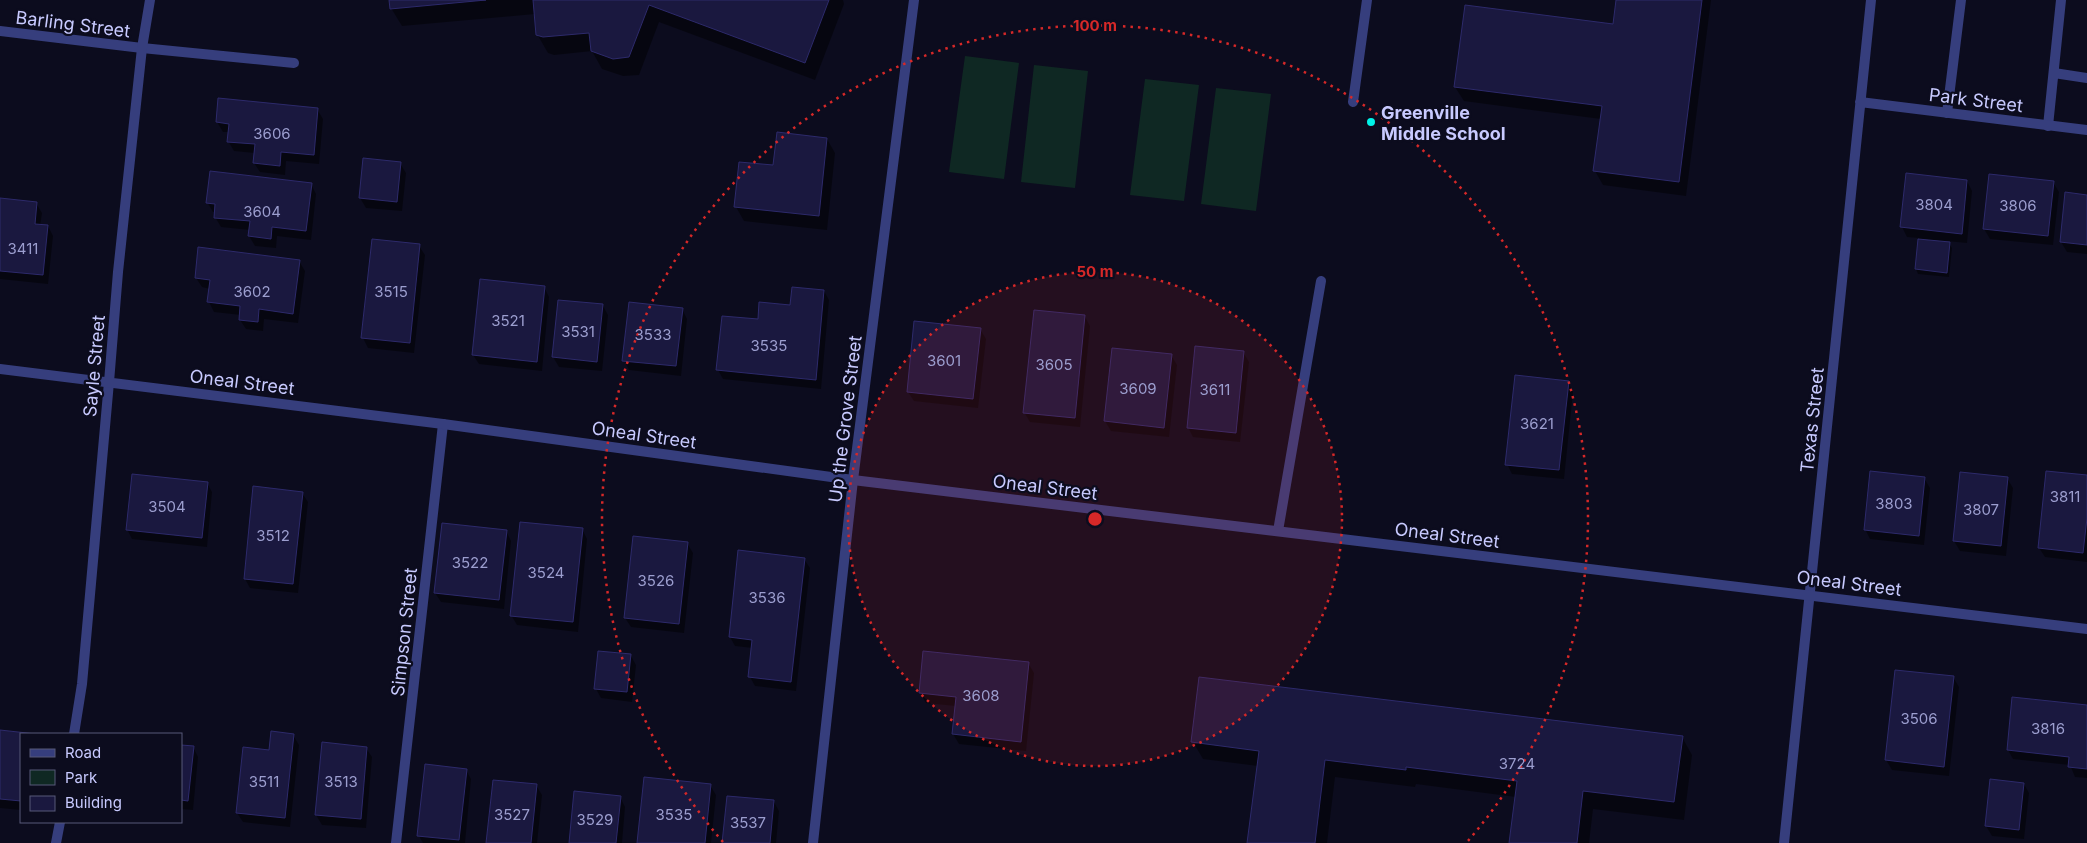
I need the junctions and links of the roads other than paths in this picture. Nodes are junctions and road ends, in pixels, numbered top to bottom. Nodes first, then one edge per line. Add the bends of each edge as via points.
1 (150, 0) edge
2 (914, 0) edge
3 (1367, 0) edge
4 (1871, 0) edge
5 (1961, 0) edge
6 (2061, 0) edge
7 (0, 32) edge
8 (142, 48) junction
9 (294, 63) dead end
10 (2054, 73) junction
11 (2087, 78) edge
12 (1353, 102) dead end
13 (1860, 102) junction
14 (1947, 113) junction
15 (2048, 126) junction
16 (2087, 130) edge
17 (1321, 281) dead end
18 (0, 369) edge
19 (109, 382) junction
20 (443, 424) junction
21 (853, 480) junction
22 (1278, 531) junction
23 (1810, 594) junction
24 (2087, 629) edge
25 (74, 733) edge
26 (60, 823) edge
27 (56, 843) edge
28 (396, 843) edge
29 (813, 843) edge
30 (1784, 843) edge

1 - 8 street, Sayle Street
2 - 21 street, Up the Grove Street
3 - 12 street
4 - 13 street, Texas Street
5 - 14 street
6 - 10 street
7 - 8 street, Barling Street
8 - 9 street, Barling Street
8 - 19 street, Sayle Street
10 - 11 street
10 - 15 street
13 - 14 street, Park Street
13 - 23 street, Texas Street
14 - 15 street, Park Street
15 - 16 street, Park Street
17 - 22 street
18 - 19 street, Oneal Street
19 - 20 street, Oneal Street
19 - 25 street, Sayle Street via 82,684
20 - 21 street, Oneal Street
20 - 28 street, Simpson Street
21 - 22 street, Oneal Street
21 - 29 street, Up the Grove Street
22 - 23 street, Oneal Street
23 - 24 street, Oneal Street
23 - 30 street, Texas Street
26 - 27 street

